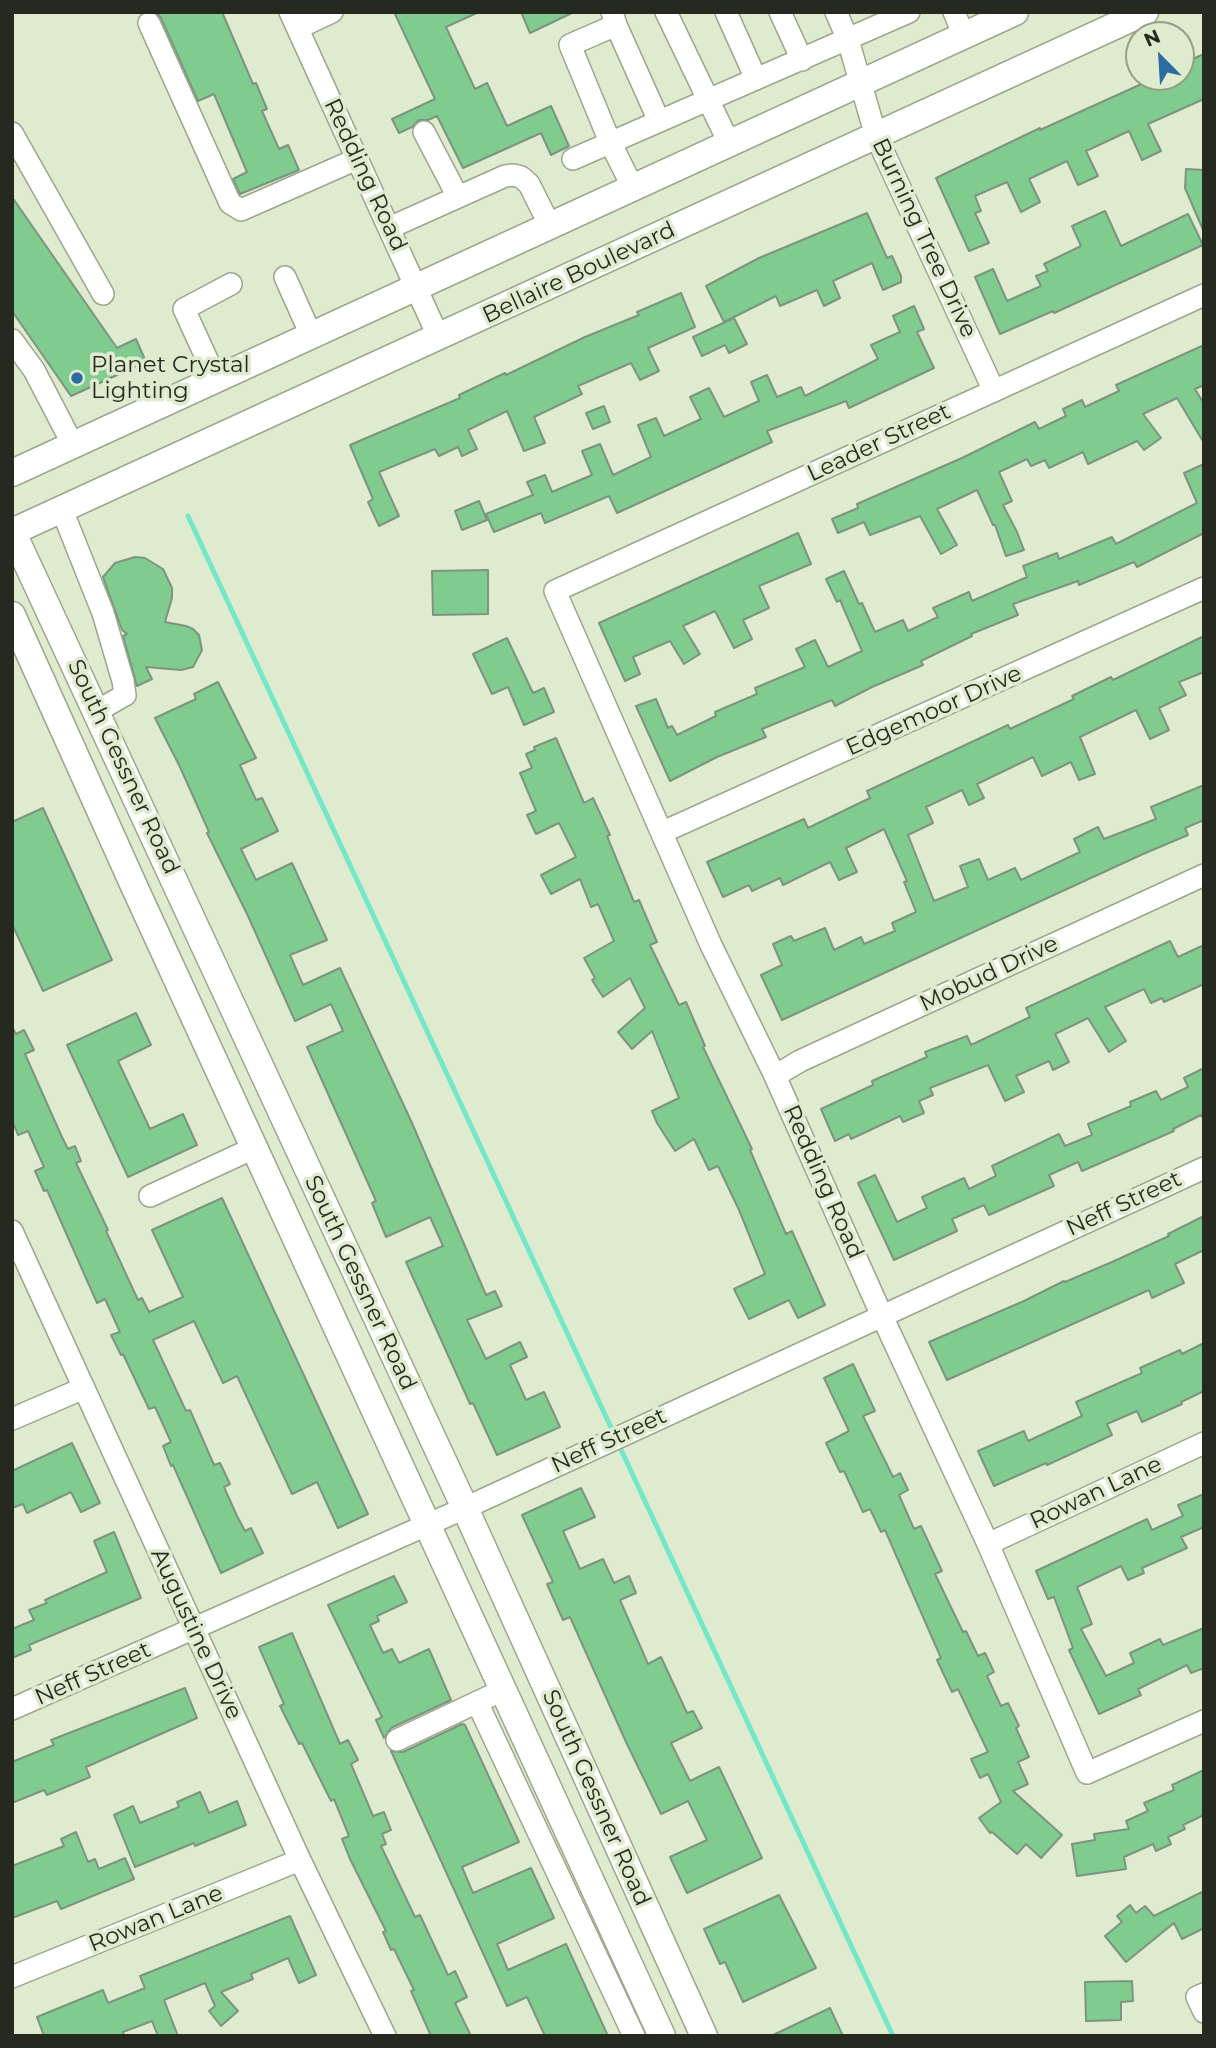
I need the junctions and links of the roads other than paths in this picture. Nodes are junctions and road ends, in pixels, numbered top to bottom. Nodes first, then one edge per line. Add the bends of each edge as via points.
1 (332, 12) edge
2 (666, 12) edge
3 (726, 12) edge
4 (780, 12) edge
5 (836, 12) edge
6 (1014, 12) edge
7 (1121, 12) edge
8 (1145, 12) edge
9 (901, 14) edge
10 (614, 18) edge
11 (294, 20) edge
12 (149, 23) dead end
13 (959, 24) edge
14 (1102, 32) junction
15 (848, 40) junction
16 (802, 60) junction
17 (756, 79) junction
18 (859, 83) junction
19 (708, 100) junction
20 (659, 121) junction
21 (424, 132) dead end
22 (12, 134) edge
23 (876, 136) junction
24 (610, 142) junction
25 (729, 144) junction
26 (357, 159) junction
27 (573, 159) dead end
28 (633, 188) junction
29 (458, 197) junction
30 (550, 226) junction
31 (389, 228) junction
32 (285, 277) dead end
33 (231, 285) dead end
34 (416, 287) junction
35 (103, 294) dead end
36 (1204, 295) edge
37 (311, 335) junction
38 (439, 338) junction
39 (12, 340) edge
40 (216, 379) junction
41 (994, 391) junction
42 (73, 445) junction
43 (12, 472) edge
44 (62, 510) junction
45 (12, 532) edge
46 (1204, 588) edge
47 (555, 592) joint
48 (12, 615) edge
49 (97, 711) junction
50 (663, 832) junction
51 (170, 869) junction
52 (1204, 875) edge
53 (134, 886) junction
54 (775, 1076) junction
55 (256, 1147) junction
56 (1204, 1168) edge
57 (309, 1174) junction
58 (275, 1189) junction
59 (150, 1196) dead end
60 (12, 1231) edge
61 (882, 1316) junction
62 (84, 1388) junction
63 (12, 1419) edge
64 (1204, 1443) edge
65 (465, 1508) junction
66 (428, 1524) junction
67 (988, 1544) junction
68 (194, 1630) junction
69 (503, 1690) junction
70 (477, 1702) junction
71 (12, 1709) edge
72 (1204, 1721) edge
73 (397, 1740) dead end
74 (300, 1860) junction
75 (12, 1977) edge
76 (636, 1977) junction
77 (611, 1988) junction
78 (385, 2036) edge
79 (634, 2036) edge
80 (662, 2036) edge
81 (704, 2036) edge

1 - 11 street
2 - 19 street
3 - 17 street
4 - 16 street
5 - 15 street, Burning Tree Drive
6 - 13 main road
7 - 14 main road
8 - 14 main road, Bellaire Boulevard
9 - 15 street
10 - 20 street
10 - 24 street via 570,45
11 - 26 street, Redding Road
12 - 26 street via 230,203 241,210
13 - 18 main road
14 - 23 main road, Bellaire Boulevard
15 - 16 street
15 - 18 street, Burning Tree Drive
16 - 17 street
17 - 19 street
18 - 23 street, Burning Tree Drive
18 - 25 main road
19 - 20 street
19 - 25 street
20 - 24 street
21 - 29 street
22 - 35 street
23 - 38 main road, Bellaire Boulevard
23 - 41 street, Burning Tree Drive
24 - 27 street
24 - 28 street
25 - 28 main road
26 - 31 street, Redding Road
28 - 30 main road
29 - 30 street via 505,176 521,177
29 - 31 street
30 - 34 main road
31 - 34 street, Redding Road
32 - 37 street
33 - 40 street via 184,309
34 - 37 main road
34 - 38 street, Redding Road
36 - 41 street, Leader Street
37 - 40 main road
38 - 44 main road, Bellaire Boulevard
39 - 42 street via 34,370
40 - 42 main road
41 - 47 street, Leader Street
42 - 43 main road
44 - 45 main road, Bellaire Boulevard
44 - 49 street via 103,613 125,695
45 - 49 main road, South Gessner Road
46 - 50 street, Edgemoor Drive
47 - 50 street, Redding Road
48 - 53 main road, South Gessner Road
49 - 51 main road, South Gessner Road
50 - 54 street, Redding Road via 711,945
51 - 53 main road
51 - 57 main road, South Gessner Road
52 - 54 street, Mobud Drive
53 - 55 main road, South Gessner Road
54 - 61 street, Redding Road
55 - 58 main road, South Gessner Road
55 - 59 street
56 - 61 street, Neff Street
57 - 58 main road
57 - 65 main road, South Gessner Road
58 - 66 main road, South Gessner Road
60 - 62 street, Augustine Drive
61 - 65 street, Neff Street
61 - 67 street, Redding Road
62 - 63 street
62 - 68 street, Augustine Drive
64 - 67 street, Rowan Lane
65 - 66 street, Neff Street
65 - 81 main road, South Gessner Road
66 - 68 street, Neff Street
66 - 69 main road, South Gessner Road
67 - 72 street, Redding Road via 1087,1773
68 - 71 street, Neff Street
68 - 74 street, Augustine Drive
69 - 70 street
69 - 76 main road, South Gessner Road
70 - 73 street
70 - 77 street
74 - 75 street, Rowan Lane
74 - 78 street, Augustine Drive
76 - 77 street
76 - 80 main road, South Gessner Road
77 - 79 street

